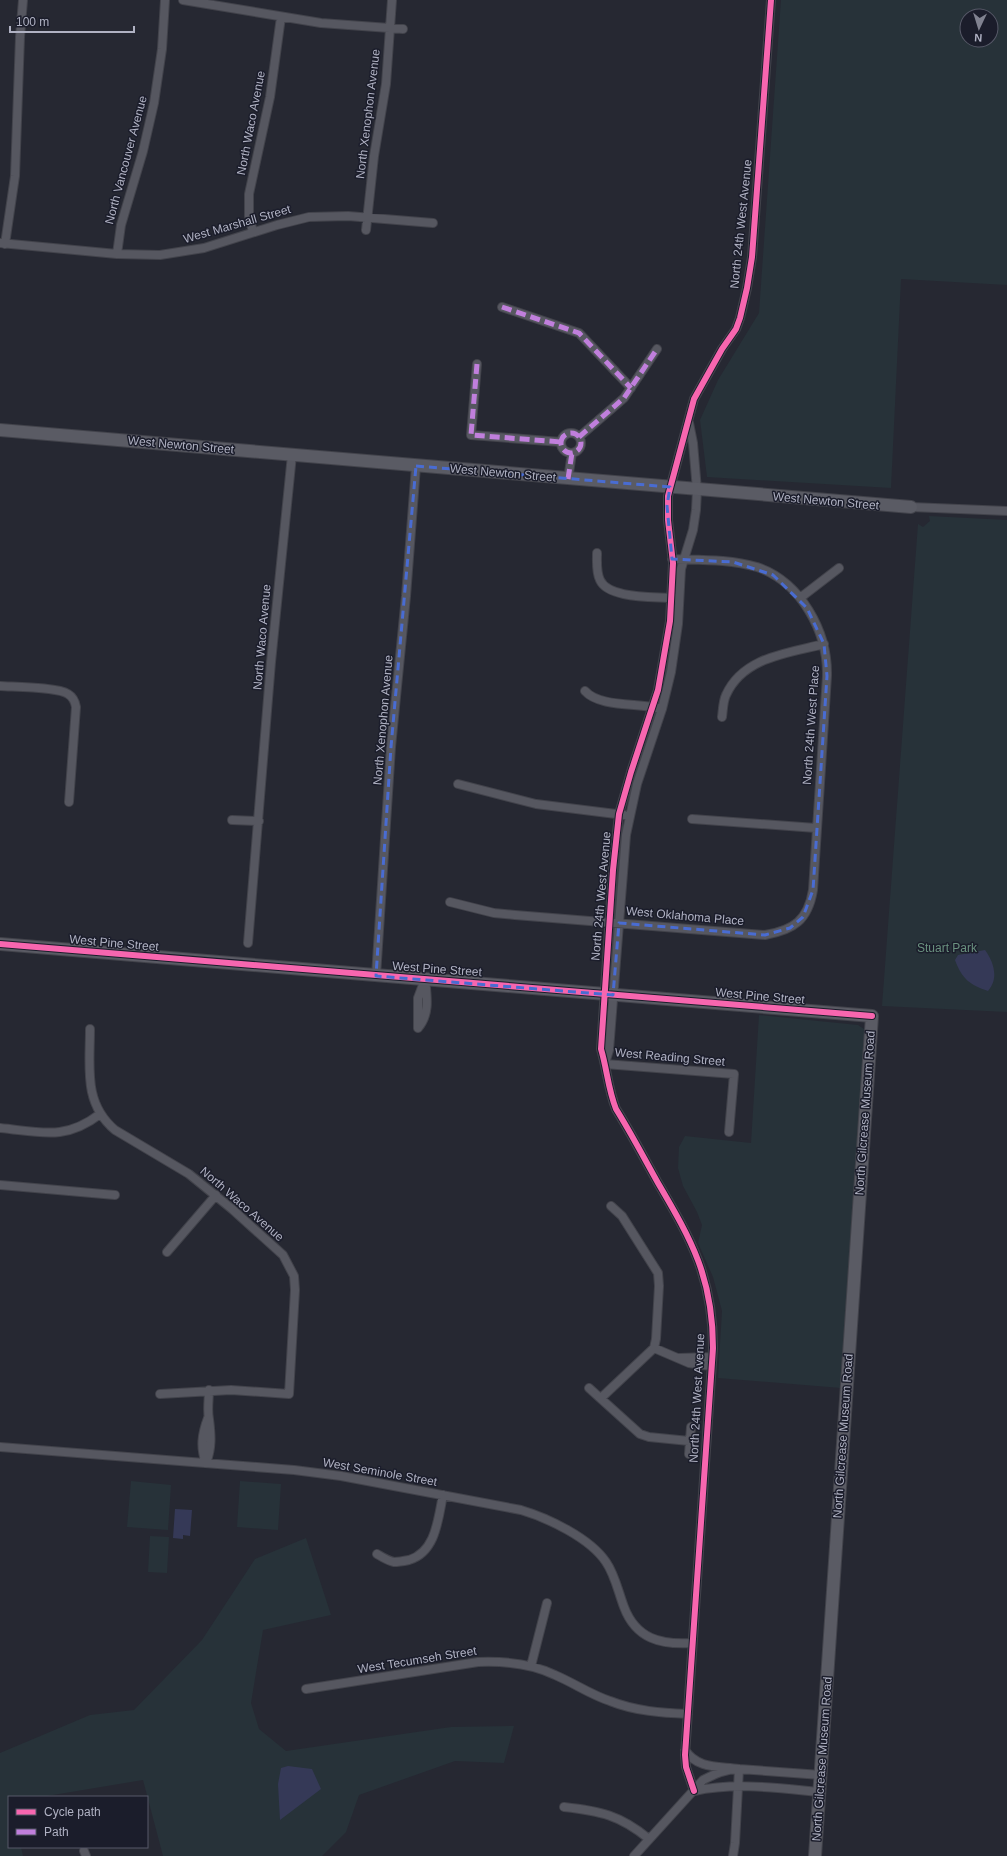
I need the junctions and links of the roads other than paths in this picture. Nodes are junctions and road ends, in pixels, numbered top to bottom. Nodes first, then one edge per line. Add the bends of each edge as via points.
1 (23, 0) edge
2 (165, 0) edge
3 (183, 0) edge
4 (392, 0) edge
5 (771, 0) edge
6 (281, 17) junction
7 (390, 28) junction
8 (403, 29) dead end
9 (367, 218) junction
10 (432, 223) dead end
11 (366, 230) dead end
12 (253, 232) junction
13 (3, 244) edge
14 (117, 254) junction
15 (502, 307) dead end
16 (657, 349) dead end
17 (477, 364) dead end
18 (631, 388) junction
19 (689, 421) junction
20 (0, 430) edge
21 (579, 437) junction
22 (561, 442) junction
23 (572, 453) junction
24 (292, 456) junction
25 (416, 466) junction
26 (568, 479) junction
27 (670, 487) junction
28 (697, 490) junction
29 (910, 507) joint
30 (1007, 511) edge
31 (597, 553) dead end
32 (672, 559) junction
33 (684, 560) junction
34 (839, 568) dead end
35 (676, 598) junction
36 (800, 598) junction
37 (824, 644) junction
38 (0, 686) edge
39 (585, 691) dead end
40 (658, 708) junction
41 (722, 717) dead end
42 (458, 784) dead end
43 (69, 802) dead end
44 (620, 814) junction
45 (629, 816) junction
46 (692, 819) dead end
47 (232, 820) dead end
48 (259, 821) junction
49 (816, 828) junction
50 (450, 902) dead end
51 (609, 923) junction
52 (619, 923) junction
53 (798, 923) joint
54 (248, 943) dead end
55 (0, 944) edge
56 (376, 976) junction
57 (425, 979) junction
58 (608, 995) junction
59 (872, 1016) joint
60 (90, 1029) dead end
61 (605, 1064) junction
62 (100, 1114) junction
63 (0, 1128) edge
64 (729, 1132) dead end
65 (0, 1185) edge
66 (115, 1195) dead end
67 (216, 1195) junction
68 (612, 1206) dead end
69 (166, 1252) dead end
70 (654, 1348) junction
71 (712, 1357) junction
72 (679, 1358) junction
73 (711, 1366) junction
74 (589, 1388) dead end
75 (209, 1390) junction
76 (160, 1394) dead end
77 (601, 1398) junction
78 (691, 1427) dead end
79 (690, 1441) junction
80 (0, 1447) edge
81 (688, 1454) dead end
82 (206, 1463) junction
83 (443, 1496) junction
84 (376, 1554) dead end
85 (546, 1603) dead end
86 (692, 1643) junction
87 (531, 1666) junction
88 (306, 1689) dead end
89 (688, 1714) junction
90 (685, 1750) junction
91 (739, 1768) junction
92 (821, 1775) junction
93 (738, 1785) junction
94 (694, 1791) junction
95 (820, 1792) junction
96 (564, 1807) dead end
97 (649, 1839) junction
98 (634, 1856) edge
99 (733, 1856) edge
100 (815, 1856) edge

1 - 13 street via 15,176
2 - 14 street, North Vancouver Avenue via 162,49 154,103 121,225
3 - 6 street
4 - 7 street, North Xenophon Avenue
5 - 19 street, North 24th West Avenue via 752,257 747,288 736,329 694,399
6 - 7 street
6 - 12 street, North Waco Avenue via 270,97 249,194 249,216
7 - 8 street
7 - 9 street, North Xenophon Avenue via 386,84
9 - 10 street, West Marshall Street
9 - 11 street, North Xenophon Avenue
9 - 12 street, West Marshall Street via 309,217
12 - 14 street, West Marshall Street via 193,251 160,255
13 - 14 street, West Marshall Street
15 - 18 street via 579,333
16 - 18 street
17 - 22 street via 471,435
18 - 21 street via 618,404
19 - 27 street, North 24th West Avenue
19 - 28 street, North 24th West Avenue
20 - 24 street, West Newton Street
21 - 22 street via 569,434
21 - 23 street via 580,447
22 - 23 street via 565,451
23 - 26 street
24 - 25 street, West Newton Street
24 - 48 street, North Waco Avenue via 271,662
25 - 26 street, West Newton Street
25 - 56 street, North Xenophon Avenue via 391,747
26 - 27 street, West Newton Street
27 - 28 street, West Newton Street
27 - 32 street, North 24th West Avenue via 667,506
28 - 29 street, West Newton Street
28 - 33 street, North 24th West Avenue via 693,530
29 - 30 street, West Newton Street
31 - 35 street via 599,579 609,590 624,594
32 - 33 street, North 24th West Place
32 - 35 street, North 24th West Avenue
33 - 35 street, North 24th West Avenue
33 - 36 street, North 24th West Place via 732,562 758,568 781,580
34 - 36 street
35 - 40 street, North 24th West Avenue via 674,657
36 - 37 street, North 24th West Place via 812,616
37 - 41 street via 769,658 744,670 725,696
37 - 49 street, North 24th West Place via 827,676
38 - 43 street via 55,690 73,698 76,707
39 - 40 street via 589,696 600,700
40 - 44 street, North 24th West Avenue via 631,772
40 - 45 street, North 24th West Avenue
42 - 44 street via 536,804
44 - 45 street
44 - 51 street, North 24th West Avenue
45 - 52 street, North 24th West Avenue via 623,856
46 - 49 street
47 - 48 street
48 - 54 street, North Waco Avenue
49 - 53 street, North 24th West Place via 811,899
50 - 51 street, West Oklahoma Place via 494,913
51 - 52 street, West Oklahoma Place
51 - 58 street, North 24th West Avenue
52 - 53 street, West Oklahoma Place via 765,935 781,932
52 - 58 street, North 24th West Avenue
55 - 56 street, West Pine Street
56 - 57 street, West Pine Street
57 - 57 street via 418,998 418,1028 425,1020
57 - 58 street, West Pine Street
58 - 59 street, West Pine Street
58 - 61 street, North 24th West Avenue via 601,1048
59 - 92 street, North Gilcrease Museum Road
60 - 62 street, North Waco Avenue via 91,1091
61 - 64 street, West Reading Street via 734,1074
61 - 71 street, North 24th West Avenue via 608,1087 616,1109 679,1219 700,1262 709,1297 713,1331
62 - 63 street via 81,1127 64,1132
62 - 67 street, North Waco Avenue via 115,1130 189,1174
65 - 66 street
67 - 69 street
67 - 75 street, North Waco Avenue via 283,1255 294,1276 295,1290 289,1394
68 - 70 street via 622,1216 658,1273 660,1286
70 - 72 street
70 - 77 street
71 - 72 street
71 - 73 street, North 24th West Avenue
72 - 73 street via 689,1363
73 - 86 street, North 24th West Avenue
74 - 77 street
75 - 76 street
75 - 82 street via 208,1418 203,1430 201,1451
77 - 79 street via 644,1436
78 - 79 street
79 - 81 street
80 - 82 street, West Seminole Street
82 - 83 street, West Seminole Street via 328,1474
83 - 84 street via 436,1530 425,1550 413,1558 399,1562
83 - 86 street, West Seminole Street via 521,1510 560,1526 595,1550 606,1562 630,1620 640,1632 664,1642
85 - 87 street
86 - 89 street, North 24th West Avenue
87 - 88 street, West Tecumseh Street via 478,1662
87 - 89 street, West Tecumseh Street via 619,1704 647,1711
89 - 90 street, North 24th West Avenue
90 - 91 street via 690,1758 704,1765
90 - 94 street, North 24th West Avenue via 686,1767
91 - 92 street
91 - 93 street
91 - 94 street via 729,1769 703,1780
92 - 95 street, North Gilcrease Museum Road
93 - 94 street
93 - 95 street
93 - 99 street
94 - 97 street
95 - 100 street, North Gilcrease Museum Road
96 - 97 street via 620,1818
97 - 98 street

